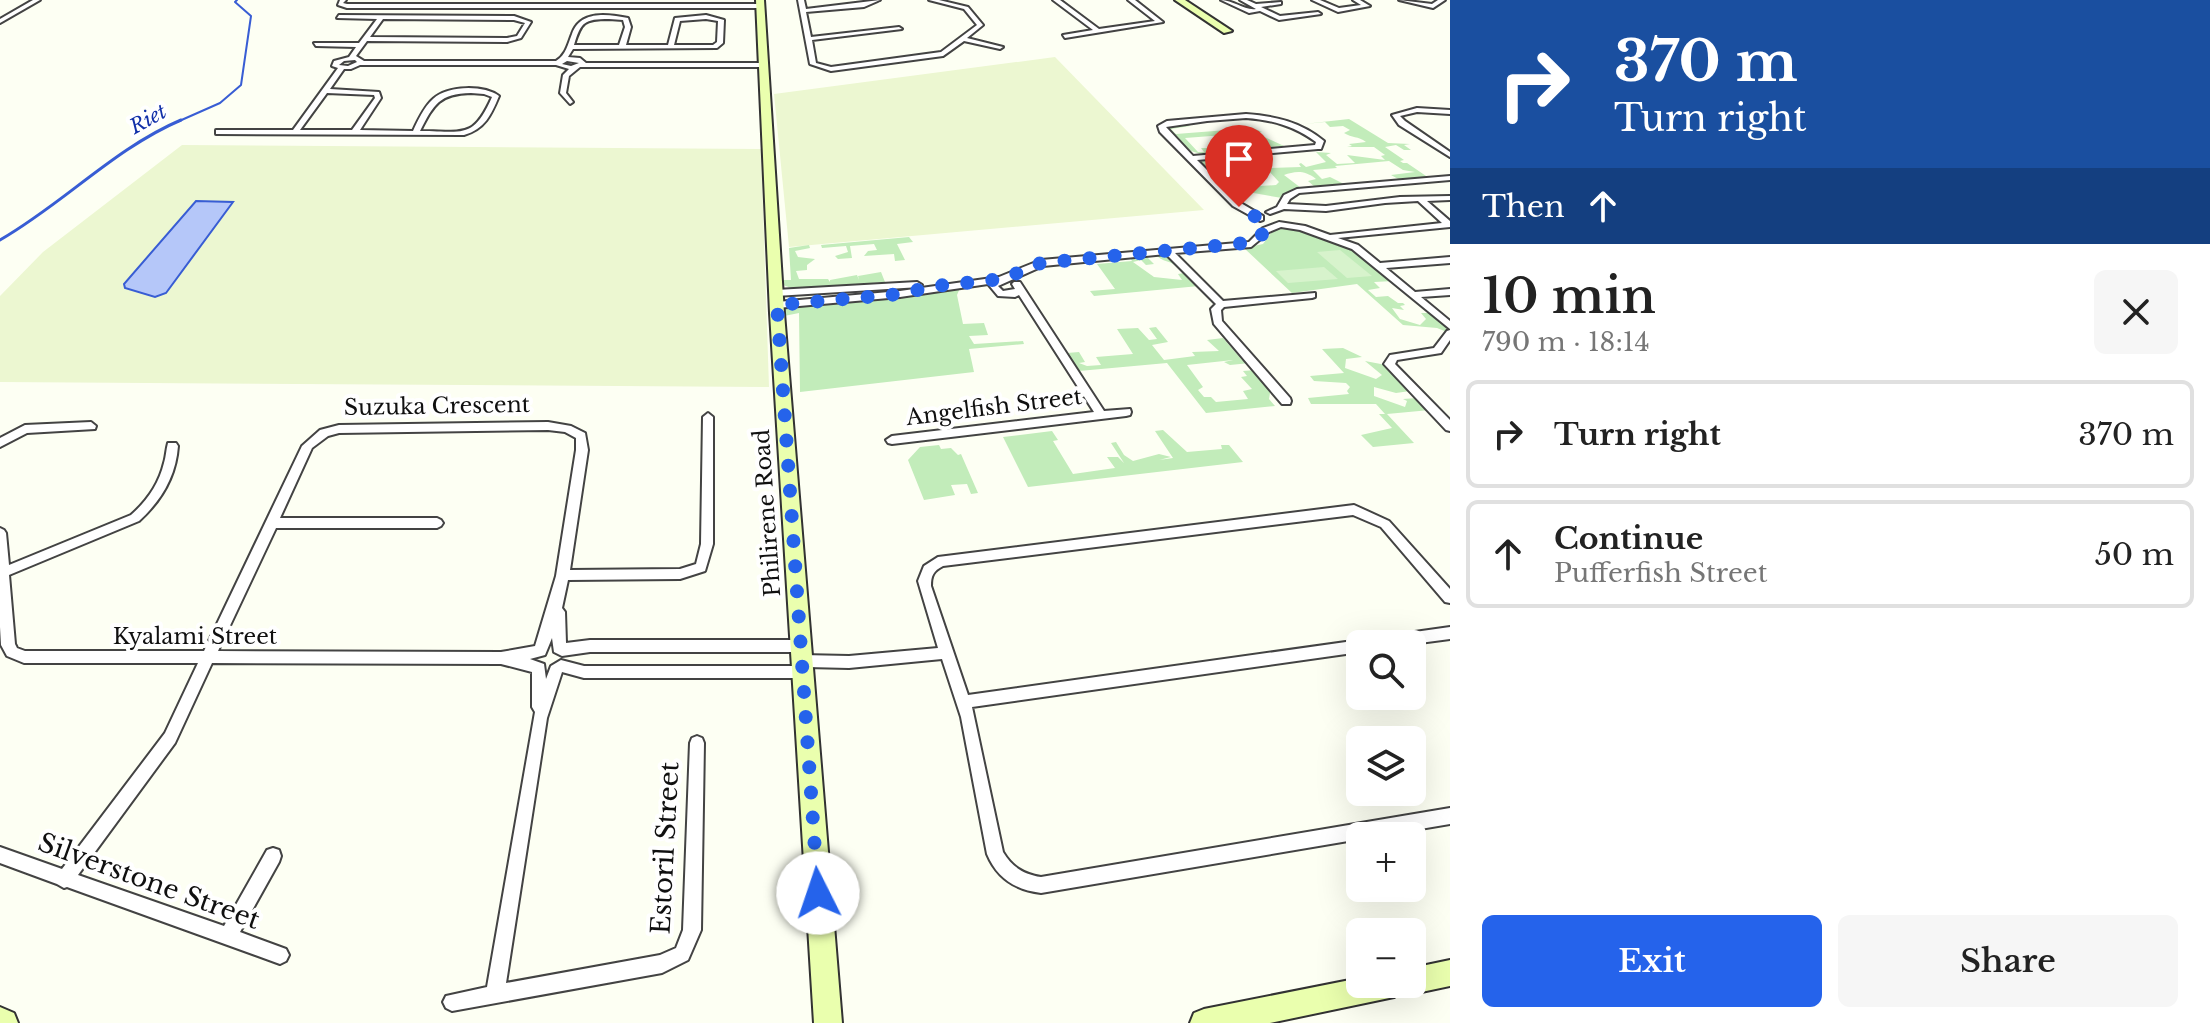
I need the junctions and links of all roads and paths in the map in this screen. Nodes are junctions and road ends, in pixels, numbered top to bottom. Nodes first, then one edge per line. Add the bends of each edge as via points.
1 (37, 0) edge
2 (343, 0) edge
3 (801, 0) edge
4 (877, 0) edge
5 (934, 0) edge
6 (1056, 0) edge
7 (1131, 0) edge
8 (1179, 0) edge
9 (1224, 0) edge
10 (1243, 0) edge
11 (1315, 0) edge
12 (1356, 0) edge
13 (1402, 0) edge
14 (1442, 0) edge
15 (443, 3) edge
16 (760, 3) edge
17 (1279, 3) dead end
18 (0, 9) edge
19 (1256, 9) junction
20 (19, 10) junction
21 (802, 11) junction
22 (1318, 14) dead end
23 (339, 17) dead end
24 (381, 18) junction
25 (0, 21) edge
26 (899, 29) dead end
27 (1098, 31) junction
28 (1227, 31) dead end
29 (1065, 36) dead end
30 (808, 39) junction
31 (964, 39) junction
32 (364, 42) junction
33 (316, 44) dead end
34 (622, 47) junction
35 (671, 47) junction
36 (1000, 47) dead end
37 (351, 58) junction
38 (566, 60) junction
39 (762, 62) junction
40 (360, 63) junction
41 (580, 65) junction
42 (342, 68) junction
43 (325, 91) junction
44 (570, 102) dead end
45 (1450, 112) edge
46 (219, 132) dead end
47 (295, 132) junction
48 (355, 132) junction
49 (415, 133) junction
50 (1450, 155) edge
51 (1191, 158) junction
52 (1450, 178) edge
53 (1427, 180) junction
54 (1450, 197) edge
55 (1422, 201) junction
56 (1282, 216) junction
57 (1264, 219) junction
58 (1331, 237) junction
59 (1168, 251) junction
60 (1450, 260) edge
61 (1379, 266) junction
62 (1001, 279) junction
63 (1017, 281) junction
64 (970, 283) junction
65 (936, 286) junction
66 (818, 290) junction
67 (994, 290) junction
68 (1450, 292) edge
69 (1006, 295) junction
70 (1312, 295) dead end
71 (1413, 295) junction
72 (776, 299) junction
73 (823, 301) junction
74 (1221, 304) junction
75 (1036, 313) junction
76 (1450, 326) edge
77 (1450, 333) edge
78 (1286, 401) dead end
79 (1126, 412) dead end
80 (1101, 415) junction
81 (708, 417) dead end
82 (91, 426) dead end
83 (1450, 427) edge
84 (892, 440) dead end
85 (0, 443) edge
86 (172, 446) dead end
87 (274, 523) junction
88 (437, 523) dead end
89 (0, 533) edge
90 (4, 572) junction
91 (564, 575) junction
92 (1450, 598) edge
93 (558, 608) junction
94 (1450, 633) edge
95 (1426, 636) edge
96 (628, 646) junction
97 (696, 646) junction
98 (1346, 648) edge
99 (561, 649) junction
100 (540, 650) junction
101 (947, 653) junction
102 (501, 658) junction
103 (209, 659) junction
104 (802, 660) junction
105 (538, 668) junction
106 (558, 668) junction
107 (626, 672) junction
108 (696, 673) junction
109 (963, 702) junction
110 (540, 718) junction
111 (697, 743) dead end
112 (1450, 816) edge
113 (0, 855) edge
114 (273, 856) dead end
115 (64, 880) junction
116 (228, 936) junction
117 (280, 955) dead end
118 (1450, 973) edge
119 (1426, 978) edge
120 (825, 988) junction
121 (1346, 994) edge
122 (495, 995) junction
123 (452, 1002) dead end
124 (828, 1023) edge
125 (839, 1023) edge
126 (1204, 1023) edge

1 - 20 street
2 - 15 street via 340,4 347,6
3 - 21 street
4 - 21 street
5 - 31 street via 966,8 977,20 979,26
6 - 27 street
7 - 27 street via 1160,23
8 - 28 street
9 - 19 street
10 - 19 street
11 - 12 street via 1337,10 1367,6
13 - 14 street via 1433,6
15 - 16 street
16 - 39 street, Philirene Road
17 - 19 street
18 - 20 street
19 - 22 street via 1279,18
20 - 25 street
21 - 30 street
23 - 24 street
24 - 32 street
24 - 32 street via 528,22 519,37 507,40
26 - 30 street
27 - 29 street
30 - 31 street via 813,64 821,68 938,55
31 - 36 street
32 - 33 street
32 - 37 street
34 - 35 street
34 - 38 street
34 - 38 street via 628,22 582,18
35 - 35 street via 718,45 721,20 677,19
37 - 40 street
37 - 42 street via 336,62
38 - 40 street
38 - 41 street
38 - 41 street
38 - 44 street via 563,96
39 - 41 street
39 - 72 street, Philirene Road
40 - 42 street
42 - 43 street
43 - 47 street
43 - 48 street via 377,93
45 - 50 street via 1396,115
46 - 47 street
47 - 48 street
48 - 49 street
49 - 49 street via 474,131 483,125 496,96 443,93
51 - 51 street via 1318,147 1321,144 1299,126 1265,117 1164,124 1163,130
51 - 57 street via 1245,209
52 - 53 street
53 - 54 street
53 - 56 street via 1301,190 1290,194
54 - 55 street
55 - 56 street via 1399,199
55 - 58 street via 1449,225
56 - 57 street
56 - 57 street
56 - 58 street
57 - 59 street via 1251,244
58 - 61 street
59 - 63 street via 1041,263
59 - 74 street
60 - 61 street
61 - 71 street
62 - 63 street
62 - 64 street
62 - 67 street via 992,285
63 - 69 street via 1018,292
63 - 75 street, Angelfish Street
64 - 65 street
64 - 67 street, Angelfish Street
65 - 66 street
65 - 73 street
66 - 72 street
66 - 73 street
67 - 69 street, Angelfish Street
68 - 71 street
69 - 75 street, Angelfish Street
70 - 74 street
71 - 76 street
72 - 73 street
72 - 104 street, Philirene Road
74 - 78 street via 1217,322
75 - 80 street, Angelfish Street
77 - 83 street via 1437,351 1394,357 1389,364
79 - 80 street, Angelfish Street
80 - 84 street, Angelfish Street
81 - 91 street via 707,544 701,567 680,574
82 - 85 street via 25,429
86 - 90 street via 170,469 135,518
87 - 88 street
87 - 91 street, Suzuka Crescent via 308,446 327,432 557,427 573,430 583,441
87 - 103 street, Suzuka Crescent
89 - 90 street, Kyalami Street
90 - 103 street, Kyalami Street via 8,645 18,655
91 - 93 street, Suzuka Crescent
92 - 101 street via 1385,524 1345,510 934,564 924,577 925,586
93 - 99 street, Suzuka Crescent
93 - 100 street, Suzuka Crescent
94 - 95 street
96 - 97 street
96 - 99 street
96 - 107 street
97 - 104 street
97 - 108 street
98 - 109 street
99 - 100 street
99 - 106 street via 565,658
100 - 102 street, Kyalami Street
100 - 105 street
101 - 104 street via 849,662
101 - 109 street
102 - 103 street, Kyalami Street
102 - 105 street, Kyalami Street
103 - 115 street, Suzuka Crescent via 170,738
104 - 108 street
104 - 120 street, Philirene Road
105 - 106 street
105 - 110 street
106 - 107 street
106 - 110 street
107 - 108 street
109 - 112 street via 995,854 1025,883 1041,885
110 - 122 street
111 - 122 street, Estoril Street via 692,930 682,954 662,964
113 - 115 street, Silverstone Street
114 - 116 street
115 - 116 street, Silverstone Street
116 - 117 street, Silverstone Street
118 - 119 street
120 - 124 street, Philirene Road
120 - 125 street
121 - 126 street
122 - 123 street, Estoril Street

